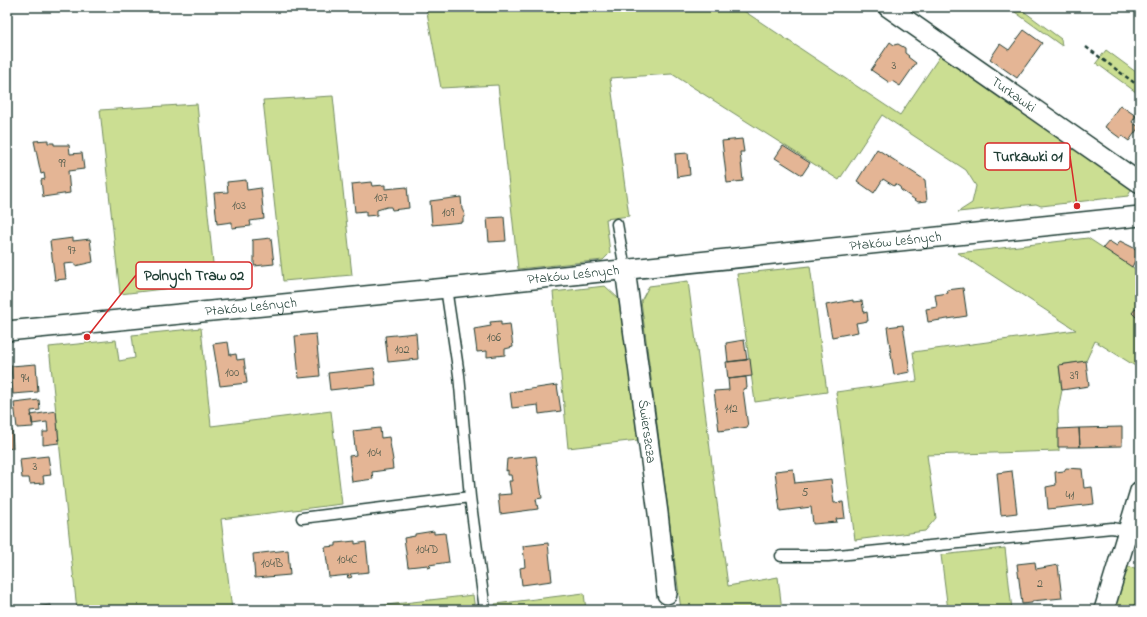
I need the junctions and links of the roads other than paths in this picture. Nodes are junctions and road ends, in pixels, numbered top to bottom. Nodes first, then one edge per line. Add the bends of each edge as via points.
1 (888, 7) edge
2 (1140, 183) edge
3 (1140, 216) edge
4 (617, 224) dead end
5 (625, 269) junction
6 (446, 288) junction
7 (7, 331) edge
8 (1140, 491) edge
9 (470, 497) junction
10 (302, 518) dead end
11 (1128, 531) junction
12 (781, 556) dead end
13 (667, 594) dead end
14 (485, 610) edge
15 (1104, 610) edge

1 - 2 street, Turkawki
3 - 5 street, Ptaków Leśnych
4 - 5 lane
5 - 6 street, Ptaków Leśnych
5 - 13 street, Świerszcza
6 - 7 street, Ptaków Leśnych
6 - 9 lane via 459,375
8 - 11 street
9 - 10 lane
9 - 14 lane
11 - 12 lane via 1112,528 828,556
11 - 15 street

